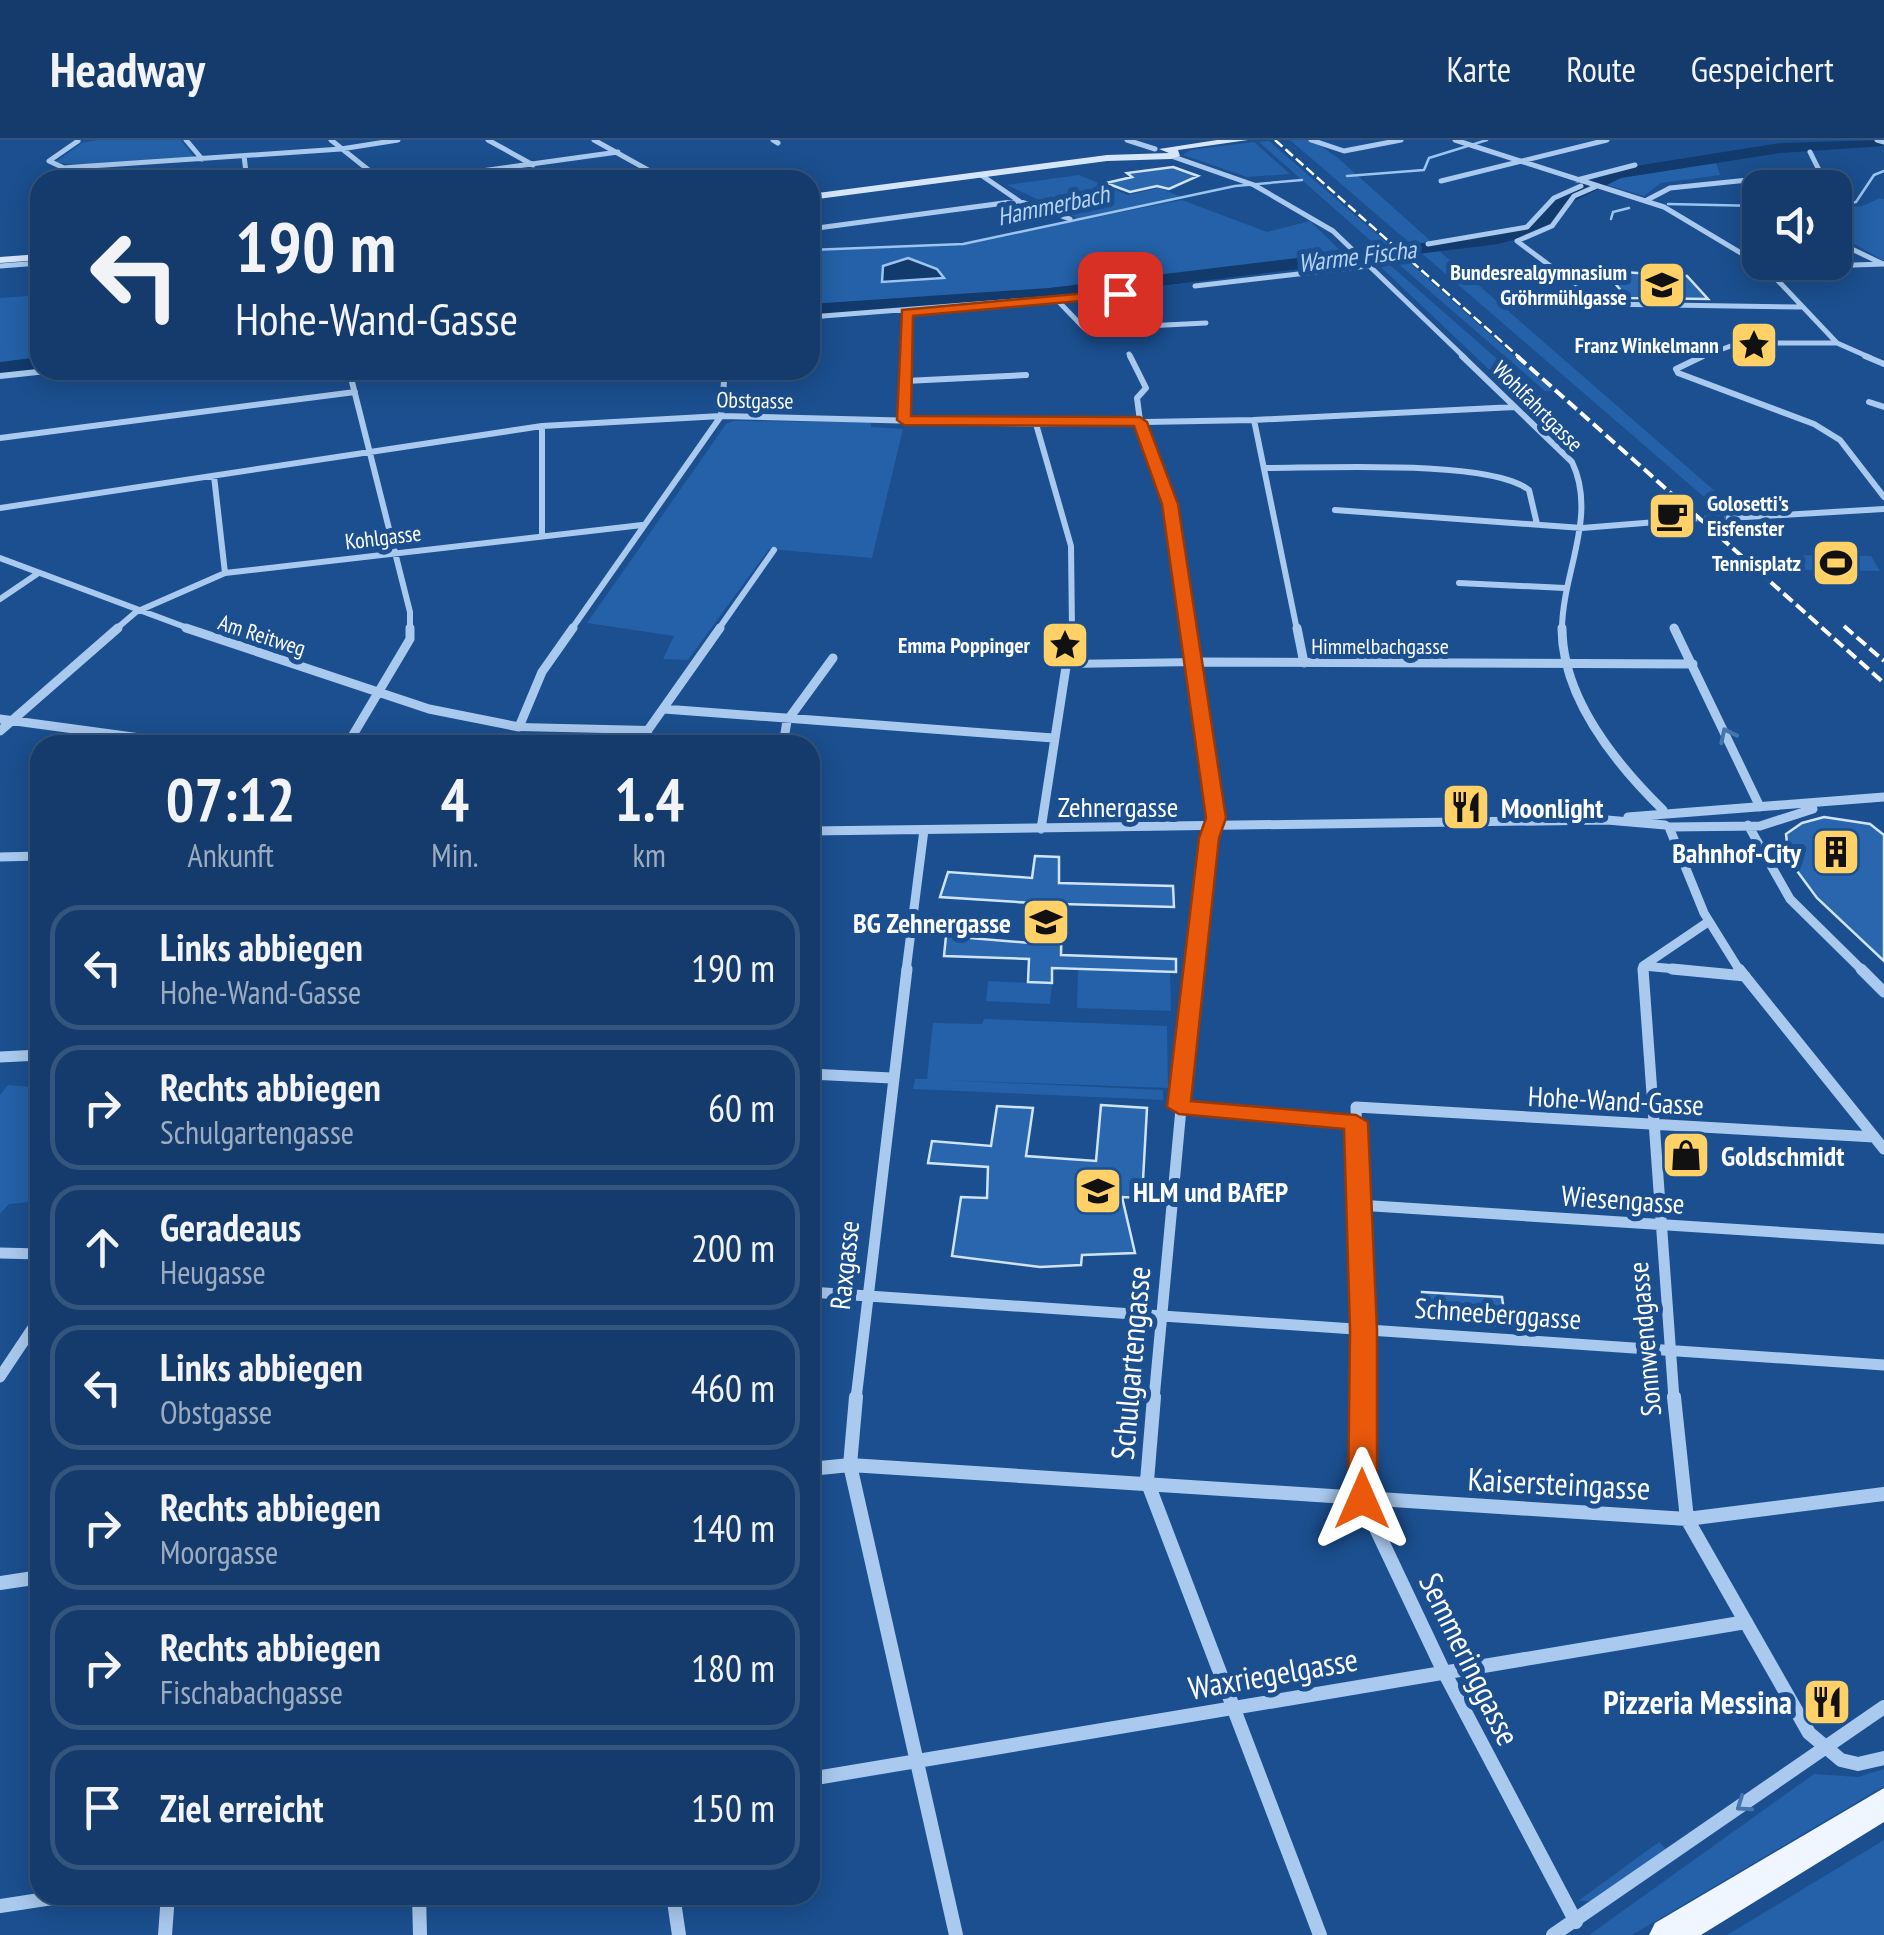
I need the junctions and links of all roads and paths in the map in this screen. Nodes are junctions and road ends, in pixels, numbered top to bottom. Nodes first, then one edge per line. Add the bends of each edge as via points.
1 (68, 140) edge
2 (86, 140) edge
3 (186, 140) edge
4 (331, 140) edge
5 (398, 140) edge
6 (488, 140) edge
7 (594, 140) edge
8 (1126, 140) edge
9 (1243, 140) edge
10 (1311, 140) edge
11 (1401, 140) edge
12 (1607, 140) edge
13 (78, 141) edge
14 (1459, 141) edge
15 (341, 149) junction
16 (1153, 151) junction
17 (618, 152) junction
18 (1810, 152) dead end
19 (1172, 153) junction
20 (244, 156) junction
21 (202, 159) junction
22 (1519, 162) junction
23 (534, 165) junction
24 (1635, 165) dead end
25 (90, 166) junction
26 (92, 170) edge
27 (246, 170) edge
28 (368, 170) edge
29 (495, 170) edge
30 (649, 170) edge
31 (981, 175) junction
32 (1576, 180) junction
33 (1441, 181) dead end
34 (1586, 183) junction
35 (1597, 186) junction
36 (820, 196) edge
37 (1647, 200) junction
38 (1019, 201) junction
39 (1070, 219) dead end
40 (820, 228) edge
41 (1428, 244) dead end
42 (1852, 249) edge
43 (1742, 254) edge
44 (30, 261) edge
45 (0, 263) edge
46 (1365, 263) junction
47 (1884, 264) edge
48 (1852, 265) edge
49 (1777, 280) edge
50 (1194, 286) dead end
51 (1156, 290) dead end
52 (1056, 300) junction
53 (1802, 307) junction
54 (906, 313) junction
55 (820, 317) edge
56 (1206, 323) dead end
57 (1836, 344) junction
58 (1128, 354) dead end
59 (1884, 364) edge
60 (30, 373) edge
61 (1026, 375) dead end
62 (0, 376) edge
63 (351, 380) edge
64 (725, 380) edge
65 (905, 381) junction
66 (355, 392) junction
67 (1869, 402) dead end
68 (1515, 407) junction
69 (1884, 408) edge
70 (721, 416) junction
71 (904, 420) junction
72 (1254, 420) junction
73 (1140, 422) junction
74 (1036, 424) junction
75 (542, 426) junction
76 (0, 438) edge
77 (371, 452) junction
78 (1265, 468) junction
79 (214, 476) junction
80 (1884, 497) edge
81 (0, 508) edge
82 (1884, 509) edge
83 (1335, 510) dead end
84 (1728, 518) tunnel mouth
85 (1694, 520) tunnel mouth
86 (1537, 524) junction
87 (642, 525) junction
88 (1582, 528) junction
89 (542, 536) junction
90 (774, 550) dead end
91 (396, 552) junction
92 (0, 558) edge
93 (225, 573) junction
94 (37, 574) junction
95 (1458, 584) dead end
96 (1565, 588) junction
97 (0, 600) edge
98 (136, 612) junction
99 (1674, 627) dead end
100 (833, 658) dead end
101 (1197, 662) junction
102 (1304, 663) junction
103 (1067, 664) junction
104 (1564, 664) junction
105 (1692, 664) junction
106 (381, 692) junction
107 (664, 709) junction
108 (5, 720) edge
109 (786, 721) junction
110 (519, 727) junction
111 (0, 730) edge
112 (648, 730) junction
113 (117, 735) edge
114 (353, 735) edge
115 (647, 735) edge
116 (784, 735) edge
117 (1053, 738) junction
118 (1884, 797) edge
119 (1824, 805) junction
120 (1762, 807) junction
121 (1661, 811) junction
122 (1607, 820) junction
123 (1772, 822) junction
124 (1748, 825) junction
125 (1667, 826) junction
126 (1212, 828) junction
127 (1041, 829) junction
128 (924, 830) junction
129 (1688, 830) junction
130 (820, 831) edge
131 (1765, 848) junction
132 (1684, 852) junction
133 (30, 856) edge
134 (0, 857) edge
135 (1708, 922) junction
136 (1642, 966) junction
137 (1745, 976) junction
138 (1884, 992) edge
139 (30, 1055) edge
140 (0, 1057) edge
141 (820, 1074) edge
142 (891, 1078) junction
143 (1179, 1107) junction
144 (1356, 1115) junction
145 (1656, 1125) junction
146 (1874, 1136) junction
147 (1884, 1150) edge
148 (1358, 1205) junction
149 (1660, 1224) junction
150 (1884, 1240) edge
151 (0, 1252) edge
152 (30, 1254) edge
153 (820, 1293) edge
154 (866, 1295) junction
155 (1164, 1317) junction
156 (1363, 1330) junction
157 (30, 1332) edge
158 (1668, 1349) junction
159 (1884, 1364) edge
160 (0, 1377) edge
161 (850, 1464) junction
162 (820, 1468) edge
163 (1147, 1481) junction
164 (1884, 1494) edge
165 (1362, 1499) junction
166 (1687, 1518) junction
167 (30, 1578) edge
168 (0, 1583) edge
169 (1746, 1622) junction
170 (1444, 1670) junction
171 (1884, 1706) edge
172 (1231, 1709) junction
173 (1823, 1749) junction
174 (1884, 1758) edge
175 (918, 1761) junction
176 (820, 1777) edge
177 (1884, 1804) edge
178 (30, 1901) edge
179 (167, 1905) edge
180 (419, 1905) edge
181 (674, 1905) edge
182 (0, 1906) edge
183 (1576, 1922) junction
184 (165, 1935) edge
185 (420, 1935) edge
186 (679, 1935) edge
187 (956, 1935) edge
188 (1320, 1935) edge
189 (1554, 1935) edge
190 (1668, 1935) edge

1 - 13 street
2 - 13 street
3 - 21 street
4 - 15 street
5 - 15 street
6 - 23 street
7 - 17 street
8 - 16 street
9 - 19 main road
10 - 11 street via 1341,153
12 - 22 street
13 - 25 street via 49,161 64,168
14 - 22 street
15 - 20 street
15 - 28 street
16 - 19 main road
16 - 31 main road
17 - 23 street
17 - 30 street
18 - 37 street via 1816,173 1670,188
19 - 46 street, Wohlfahrtgasse via 1316,218
20 - 21 street
20 - 27 street
21 - 25 street
22 - 32 street
22 - 33 street
23 - 29 street
24 - 32 street
25 - 26 street
31 - 36 main road
31 - 38 street
32 - 34 street
34 - 35 street
34 - 41 street via 1554,198 1528,227
35 - 37 street
35 - 53 street via 1574,196 1552,226 1517,242 1601,304
37 - 43 street
38 - 39 street
38 - 40 street
42 - 47 street
44 - 45 main road
46 - 50 street
46 - 68 street, Wohlfahrtgasse
47 - 48 street
49 - 53 street
51 - 52 street
52 - 54 street
52 - 56 street via 1085,328 1098,331
53 - 57 street
54 - 55 street
54 - 65 street
57 - 59 street
57 - 80 street via 1739,342 1676,368 1840,440
58 - 73 street, Schulgartengasse via 1146,388 1138,398
60 - 62 street
61 - 65 street
63 - 66 street
64 - 70 street
65 - 71 street
66 - 76 street
66 - 77 street
67 - 69 street
68 - 72 street, Obstgasse
68 - 88 street, Wohlfahrtgasse via 1580,475
70 - 71 street, Obstgasse
70 - 75 street, Obstgasse
70 - 87 street
71 - 74 street, Obstgasse
72 - 73 street, Obstgasse
72 - 78 street
73 - 74 street, Obstgasse
73 - 101 street, Schulgartengasse via 1170,504
74 - 103 street via 1074,564
75 - 77 street, Obstgasse
75 - 89 street
77 - 79 street, Obstgasse
77 - 91 street
78 - 86 street via 1402,468 1497,478 1529,489
78 - 102 street
79 - 81 street, Obstgasse
79 - 93 street
82 - 84 street
83 - 86 street
85 - 88 street
86 - 88 street
87 - 89 street, Kohlgasse
87 - 110 street via 542,672
88 - 96 street, Wohlfahrtgasse
89 - 91 street, Kohlgasse
90 - 107 street
91 - 93 street, Kohlgasse
91 - 106 street via 410,639
92 - 94 street, Am Reitweg
93 - 98 street, Kohlgasse
94 - 97 street
94 - 98 street, Am Reitweg
95 - 96 street
96 - 104 street, Wohlfahrtgasse
98 - 106 street, Am Reitweg
98 - 108 street, Kohlgasse
99 - 105 street
100 - 109 street
101 - 102 street, Himmelbachgasse
101 - 103 street, Himmelbachgasse
101 - 126 street, Schulgartengasse
102 - 104 street, Himmelbachgasse
103 - 117 street
104 - 105 street, Himmelbachgasse
104 - 121 street, Wohlfahrtgasse via 1579,706
120 -> 105 street
106 - 110 street, Am Reitweg via 498,727
106 - 114 street
107 - 109 street
107 - 112 street
108 - 111 street, Kohlgasse
108 - 113 street
109 - 116 street
109 - 117 street
110 - 112 street
112 - 115 street
117 - 127 street
118 - 119 street
119 - 120 street
119 - 123 street
120 - 121 street, Zehnergasse
120 - 123 street
121 - 122 street, Zehnergasse
121 - 125 street, Wohlfahrtgasse
122 - 125 street, Zehnergasse
122 - 126 street, Zehnergasse
123 - 124 street, Zehnergasse
123 - 131 street
124 - 129 street, Zehnergasse
124 - 131 street
125 - 129 street, Zehnergasse
125 - 132 street, Wohlfahrtgasse
126 - 127 street, Zehnergasse
126 - 143 street, Schulgartengasse
127 - 128 street, Zehnergasse
128 - 130 street, Zehnergasse
128 - 142 street, Raxgasse
129 - 132 street
131 - 138 street via 1790,899
132 - 135 street, Wohlfahrtgasse
133 - 134 street
135 - 136 street
135 - 137 street, Wohlfahrtgasse
136 - 137 street
136 - 145 street, Sonnwendgasse
137 - 146 street, Wohlfahrtgasse
139 - 140 street
141 - 142 street
142 - 154 street, Raxgasse
143 - 144 street, Hohe-Wand-Gasse
143 - 155 street, Schulgartengasse
144 - 145 street, Hohe-Wand-Gasse
144 - 148 street, Semmeringgasse
145 - 146 street, Hohe-Wand-Gasse
145 - 149 street, Sonnwendgasse
146 - 147 street, Wohlfahrtgasse
148 - 149 street, Wiesengasse
148 - 156 street, Semmeringgasse
149 - 150 street, Wiesengasse
149 - 158 street, Sonnwendgasse
151 - 152 street
153 - 154 street, Schneeberggasse
154 - 155 street, Schneeberggasse
154 - 161 street, Raxgasse
155 - 156 street, Schneeberggasse
155 - 163 street, Schulgartengasse
156 - 158 street, Schneeberggasse
156 - 165 street, Semmeringgasse
157 - 160 street
158 - 159 street, Schneeberggasse
158 - 166 street, Sonnwendgasse
161 - 162 street, Kaisersteingasse
161 - 163 street, Kaisersteingasse
161 - 175 street, Raxgasse
163 - 165 street, Kaisersteingasse
163 - 172 street, Schulgartengasse
164 - 166 street, Kaisersteingasse
165 - 166 street, Kaisersteingasse
165 - 170 street, Semmeringgasse
166 - 169 street, Sonnwendgasse
167 - 168 street
169 - 170 street, Waxriegelgasse
169 - 173 street, Sonnwendgasse
170 - 172 street, Waxriegelgasse
170 - 183 street, Semmeringgasse
171 - 173 street
172 - 175 street, Waxriegelgasse
172 - 188 street, Schulgartengasse
173 - 174 street via 1858,1764
173 -> 183 street
175 - 176 street, Waxriegelgasse
175 - 187 street, Raxgasse
177 - 190 main road
178 - 182 street
179 - 184 street
180 - 185 street
181 - 186 street
183 - 189 street

